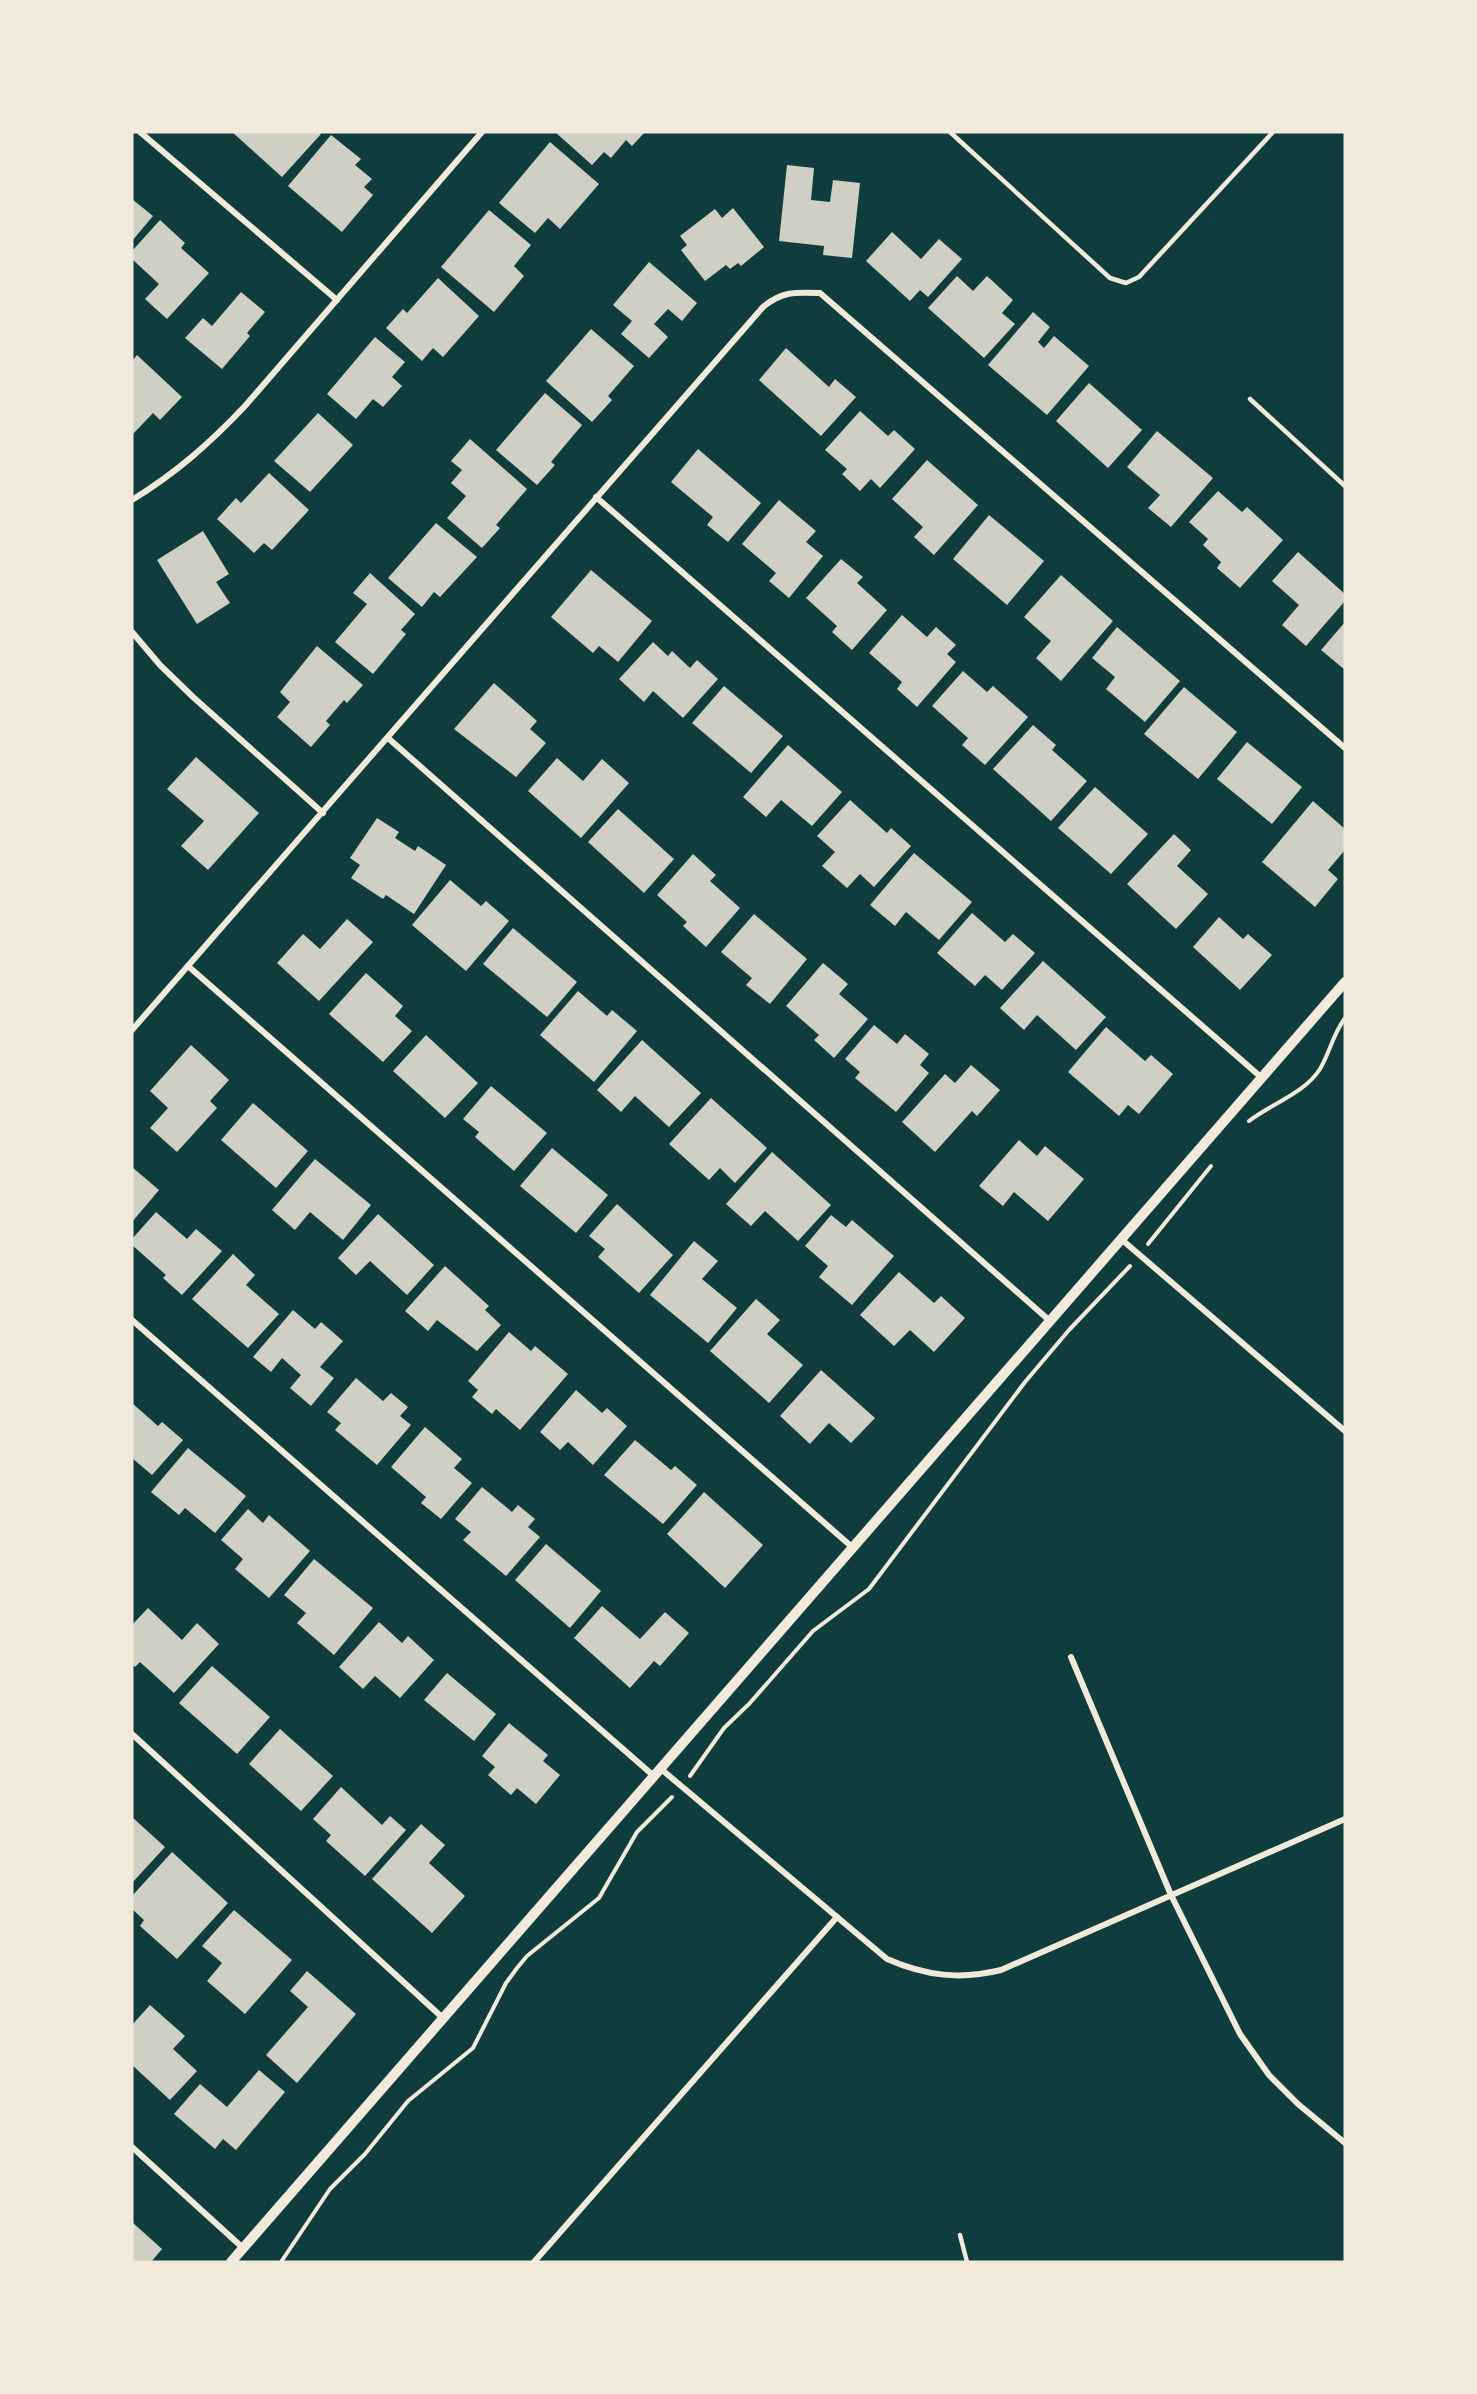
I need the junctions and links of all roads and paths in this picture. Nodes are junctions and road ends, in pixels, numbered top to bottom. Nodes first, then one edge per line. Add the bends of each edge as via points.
1 (140, 132) edge
2 (482, 132) edge
3 (950, 132) edge
4 (1273, 132) edge
5 (337, 300) junction
6 (1250, 399) dead end
7 (1345, 486) edge
8 (596, 497) junction
9 (132, 501) edge
10 (132, 632) edge
11 (388, 738) junction
12 (1345, 748) edge
13 (323, 813) junction
14 (188, 966) junction
15 (1345, 982) edge
16 (1345, 1018) edge
17 (132, 1030) edge
18 (1262, 1078) junction
19 (1245, 1125) dead end
20 (1213, 1163) dead end
21 (1121, 1239) junction
22 (1139, 1254) junction
23 (132, 1320) edge
24 (1050, 1321) junction
25 (1345, 1431) edge
26 (852, 1547) junction
27 (1071, 1657) dead end
28 (132, 1734) edge
29 (658, 1773) junction
30 (682, 1787) junction
31 (1345, 1819) edge
32 (1171, 1895) junction
33 (837, 1917) junction
34 (444, 2019) junction
35 (1345, 2143) edge
36 (132, 2146) edge
37 (960, 2235) dead end
38 (243, 2248) junction
39 (231, 2262) edge
40 (281, 2262) edge
41 (534, 2262) edge
42 (967, 2262) edge

1 - 5 street
2 - 5 street
3 - 4 lane via 1110,278 1126,283 1139,277
5 - 9 street via 208,444 170,477
6 - 7 lane
8 - 11 street
8 - 12 street via 763,307 791,291 820,293
8 - 18 street
10 - 13 street via 193,697
11 - 13 street
11 - 24 street
13 - 14 street
14 - 17 street
14 - 26 street
15 - 18 street
16 - 19 path via 1320,1069 1303,1087
18 - 21 street
20 - 22 path
21 - 22 street
21 - 24 street
22 - 25 street
22 - 30 path via 1025,1382 869,1589 813,1630 724,1728
23 - 29 street
24 - 26 street
26 - 29 street
27 - 32 street
28 - 34 street
29 - 30 street
29 - 34 street
30 - 33 street
30 - 40 path via 637,1832 599,1898 517,1968 473,2048 408,2101 330,2189
31 - 32 street
32 - 33 street via 1020,1962 976,1976 945,1977 886,1959
32 - 35 street via 1216,1991 1257,2058 1299,2104
33 - 41 street
34 - 38 street
36 - 38 street
37 - 42 lane
38 - 39 street

